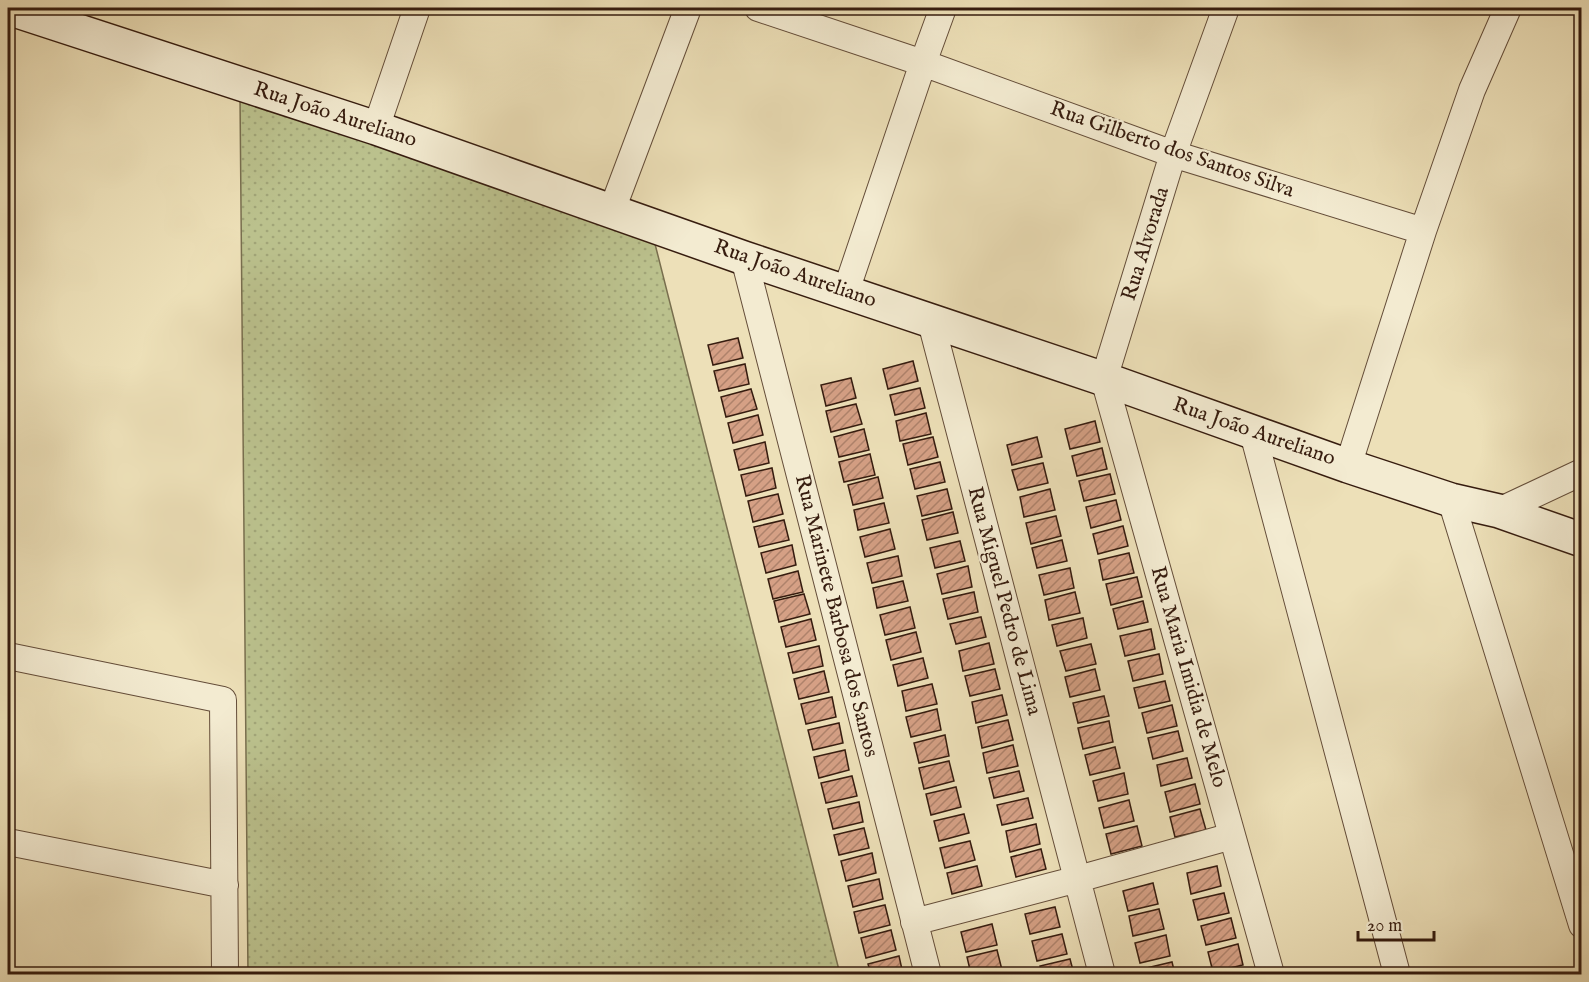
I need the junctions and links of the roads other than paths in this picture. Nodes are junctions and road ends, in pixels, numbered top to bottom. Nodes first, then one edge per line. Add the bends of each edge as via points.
1 (8, 8) edge
2 (417, 8) edge
3 (688, 8) edge
4 (758, 8) edge
5 (943, 8) edge
6 (1226, 8) edge
7 (1508, 8) edge
8 (66, 17) edge
9 (923, 63) junction
10 (376, 128) junction
11 (1173, 154) junction
12 (612, 210) junction
13 (1423, 231) junction
14 (744, 258) junction
15 (846, 291) junction
16 (931, 322) junction
17 (1104, 379) junction
18 (1253, 433) junction
19 (1348, 466) junction
20 (1581, 472) edge
21 (1451, 500) junction
22 (1499, 511) junction
23 (1581, 540) edge
24 (8, 656) edge
25 (1232, 836) junction
26 (8, 842) edge
27 (1078, 879) junction
28 (225, 885) junction
29 (914, 922) junction
30 (1581, 923) edge
31 (225, 975) edge
32 (928, 975) edge
33 (1102, 975) edge
34 (1271, 975) edge
35 (1397, 975) edge

1 - 8 street, Rua João Aureliano
2 - 10 street
3 - 12 street
4 - 9 street, Rua Gilberto dos Santos Silva
5 - 9 street
6 - 11 street, Rua Alvorada
7 - 13 street via 1472,90
8 - 10 street, Rua João Aureliano
9 - 11 street, Rua Gilberto dos Santos Silva
9 - 15 street
10 - 12 street, Rua João Aureliano
11 - 13 street, Rua Gilberto dos Santos Silva
11 - 17 street, Rua Alvorada
12 - 14 street, Rua João Aureliano
13 - 19 street
14 - 15 street, Rua João Aureliano
14 - 29 street, Rua Marinete Barbosa dos Santos
15 - 16 street, Rua João Aureliano
16 - 17 street, Rua João Aureliano
16 - 27 street, Rua Miguel Pedro de Lima
17 - 18 street, Rua João Aureliano
17 - 25 street, Rua Maria Imidia de Melo
18 - 19 street, Rua João Aureliano
18 - 35 street
19 - 21 street, Rua João Aureliano
20 - 22 street
21 - 22 street, Rua João Aureliano
21 - 30 street
22 - 23 street, Rua João Aureliano
24 - 28 street via 223,700
25 - 27 street
25 - 34 street, Rua Maria Imidia de Melo
26 - 28 street
27 - 29 street
27 - 33 street, Rua Miguel Pedro de Lima
28 - 31 street
29 - 32 street, Rua Marinete Barbosa dos Santos

